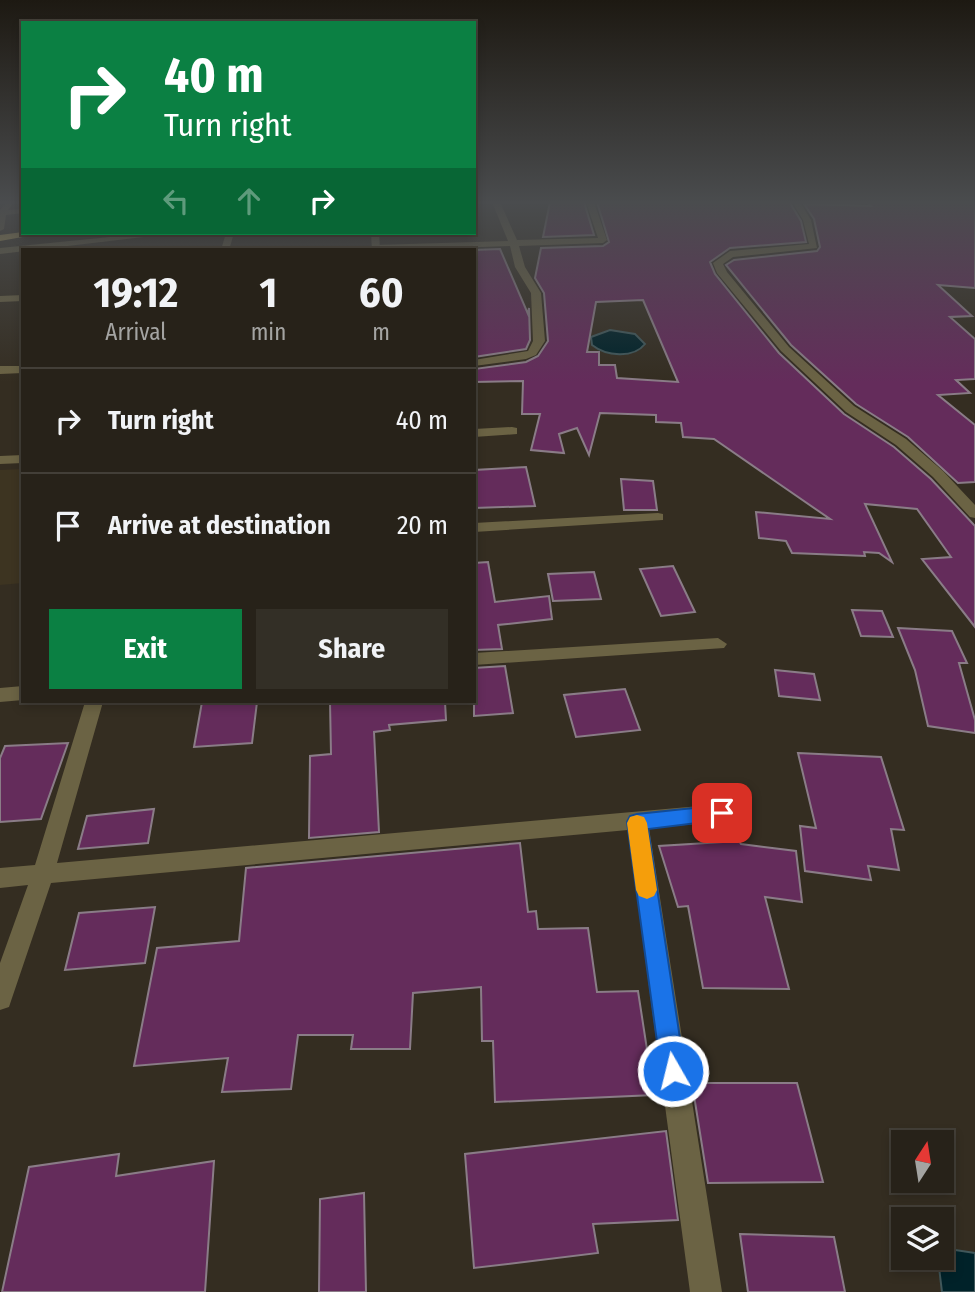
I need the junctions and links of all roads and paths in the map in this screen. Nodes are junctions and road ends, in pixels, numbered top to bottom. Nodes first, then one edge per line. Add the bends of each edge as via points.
1 (519, 262) edge
2 (719, 262) edge
3 (21, 298) edge
4 (0, 299) edge
5 (476, 363) edge
6 (21, 369) edge
7 (0, 370) edge
8 (512, 431) dead end
9 (476, 433) edge
10 (21, 459) edge
11 (0, 460) edge
12 (975, 514) edge
13 (658, 517) dead end
14 (476, 528) edge
15 (718, 644) dead end
16 (476, 659) edge
17 (21, 694) edge
18 (0, 695) edge
19 (94, 703) edge
20 (722, 813) dead end
21 (637, 822) junction
22 (43, 874) junction
23 (0, 878) edge
24 (0, 998) edge
25 (706, 1292) edge

1 - 5 street via 536,293 539,341 532,353 522,357
2 - 12 street via 722,273 785,349 850,408 911,450
3 - 4 street
6 - 7 street
8 - 9 street
10 - 11 street
13 - 14 street
15 - 16 street
17 - 18 street
19 - 22 street
20 - 21 street
21 - 22 street
21 - 25 street
22 - 23 street
22 - 24 street

